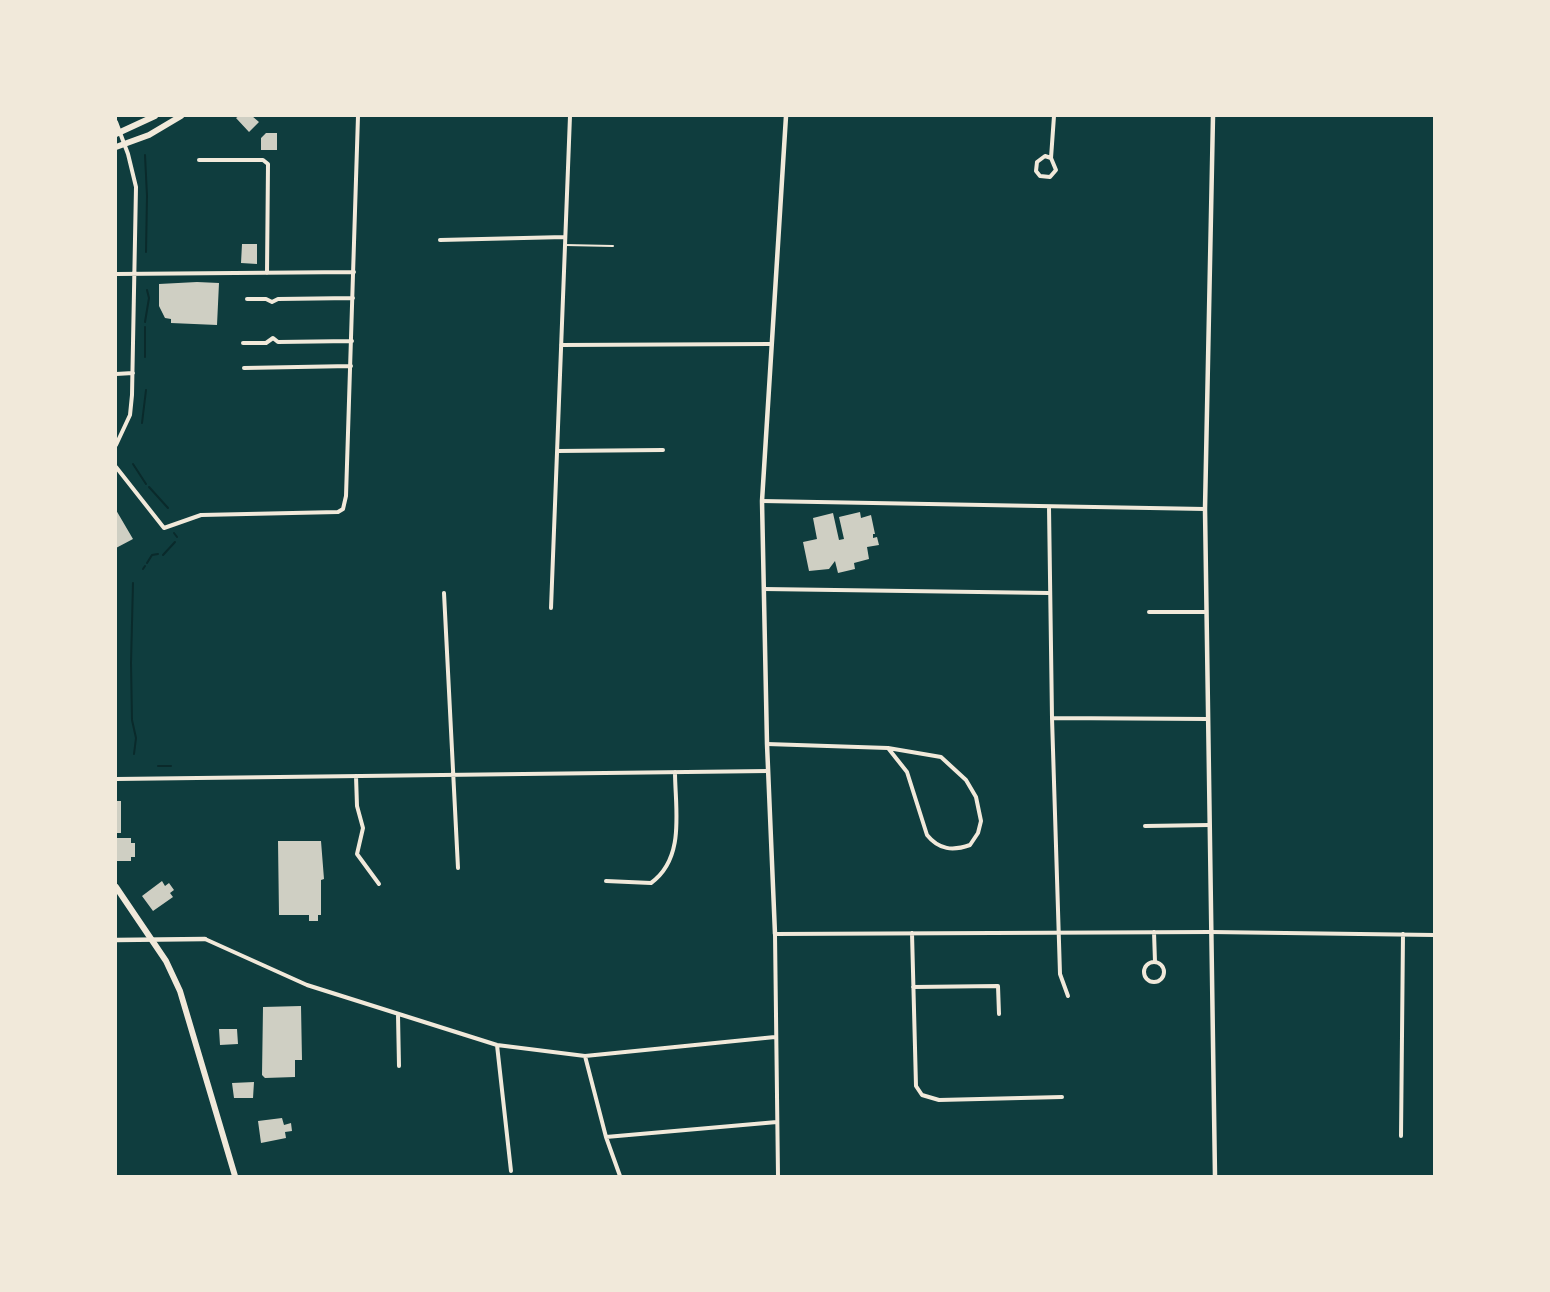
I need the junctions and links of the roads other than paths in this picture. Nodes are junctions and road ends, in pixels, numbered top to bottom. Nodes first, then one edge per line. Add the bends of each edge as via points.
1 (155, 116) edge
2 (181, 116) edge
3 (358, 116) edge
4 (570, 116) edge
5 (786, 116) edge
6 (1054, 116) edge
7 (1213, 116) edge
8 (116, 122) edge
9 (118, 133) edge
10 (124, 145) junction
11 (116, 147) edge
12 (1051, 158) junction
13 (199, 159) dead end
14 (565, 237) junction
15 (440, 240) dead end
16 (565, 245) junction
17 (613, 246) dead end
18 (354, 272) junction
19 (267, 273) junction
20 (116, 274) edge
21 (133, 274) junction
22 (353, 298) junction
23 (247, 299) dead end
24 (352, 341) junction
25 (243, 343) dead end
26 (770, 344) junction
27 (561, 345) junction
28 (351, 366) junction
29 (244, 368) dead end
30 (133, 373) junction
31 (116, 374) edge
32 (116, 445) edge
33 (663, 450) dead end
34 (557, 451) junction
35 (116, 467) edge
36 (762, 501) junction
37 (1049, 507) junction
38 (1205, 509) junction
39 (764, 589) junction
40 (444, 593) dead end
41 (1049, 593) junction
42 (552, 608) dead end
43 (1149, 612) dead end
44 (1206, 612) junction
45 (1052, 718) junction
46 (1208, 720) junction
47 (766, 744) junction
48 (888, 748) junction
49 (675, 771) junction
50 (768, 771) junction
51 (455, 775) junction
52 (356, 776) junction
53 (116, 779) edge
54 (1209, 825) junction
55 (1145, 826) dead end
56 (458, 868) dead end
57 (606, 881) dead end
58 (380, 884) dead end
59 (116, 887) edge
60 (1059, 932) junction
61 (1154, 932) junction
62 (1211, 932) junction
63 (912, 933) junction
64 (775, 934) junction
65 (1403, 934) junction
66 (1434, 935) edge
67 (152, 939) junction
68 (205, 939) joint
69 (116, 940) edge
70 (1155, 962) junction
71 (913, 987) junction
72 (1068, 996) dead end
73 (999, 1014) dead end
74 (399, 1015) junction
75 (775, 1037) junction
76 (497, 1045) junction
77 (585, 1056) junction
78 (399, 1066) dead end
79 (1062, 1097) dead end
80 (777, 1122) junction
81 (1401, 1136) dead end
82 (606, 1137) junction
83 (511, 1171) dead end
84 (235, 1176) edge
85 (620, 1176) edge
86 (778, 1176) edge
87 (1215, 1176) edge

1 - 9 main road
2 - 10 main road
3 - 18 street
4 - 14 street
5 - 26 street
6 - 12 street
7 - 38 street
8 - 9 street
9 - 10 street
10 - 11 main road
10 - 21 street via 136,187
12 - 12 street via 1045,156 1036,162 1040,176 1047,178 1055,173 1057,166
13 - 19 street via 263,160 268,164
14 - 15 street
14 - 16 street
16 - 17 lane
16 - 27 street
18 - 19 street
18 - 22 street
19 - 21 street
20 - 21 street
21 - 30 street
22 - 23 street via 272,302 266,298
22 - 24 street
24 - 25 street via 278,342 273,338 266,343
24 - 28 street
26 - 27 street
26 - 36 street
27 - 34 street
28 - 29 street
28 - 35 street via 344,509 201,515 164,528
30 - 31 street
30 - 32 street via 130,415
33 - 34 street
34 - 42 street
36 - 37 street
36 - 39 street
37 - 38 street
37 - 41 street
38 - 44 street
39 - 41 street
39 - 47 street
40 - 51 street
41 - 45 street
43 - 44 street
44 - 46 street
45 - 46 street
45 - 60 street
46 - 54 street
47 - 48 street
47 - 50 street
48 - 48 street via 907,772 933,843 950,849 970,845 981,821 976,797 966,780 941,757
49 - 50 street
49 - 51 street
49 - 57 street via 676,842 666,866 651,883
50 - 64 street
51 - 52 street
51 - 56 street
52 - 53 street
52 - 58 street via 357,806 363,828 357,854
54 - 55 street
54 - 62 street
59 - 67 main road
60 - 61 street
60 - 63 street
60 - 72 street via 1060,974
61 - 62 street
61 - 70 street
62 - 65 street
62 - 87 street
63 - 64 street
63 - 71 street
64 - 75 street
65 - 66 street
65 - 81 street
67 - 68 street
67 - 69 street
67 - 84 main road via 180,991
68 - 74 street via 307,985
70 - 70 street via 1164,974 1154,982 1144,972
71 - 73 street via 998,986
71 - 79 street via 916,1086 922,1095 939,1100
74 - 76 street
74 - 78 street
75 - 77 street
75 - 80 street
76 - 77 street
76 - 83 street
77 - 82 street
80 - 82 street
80 - 86 street
82 - 85 street

